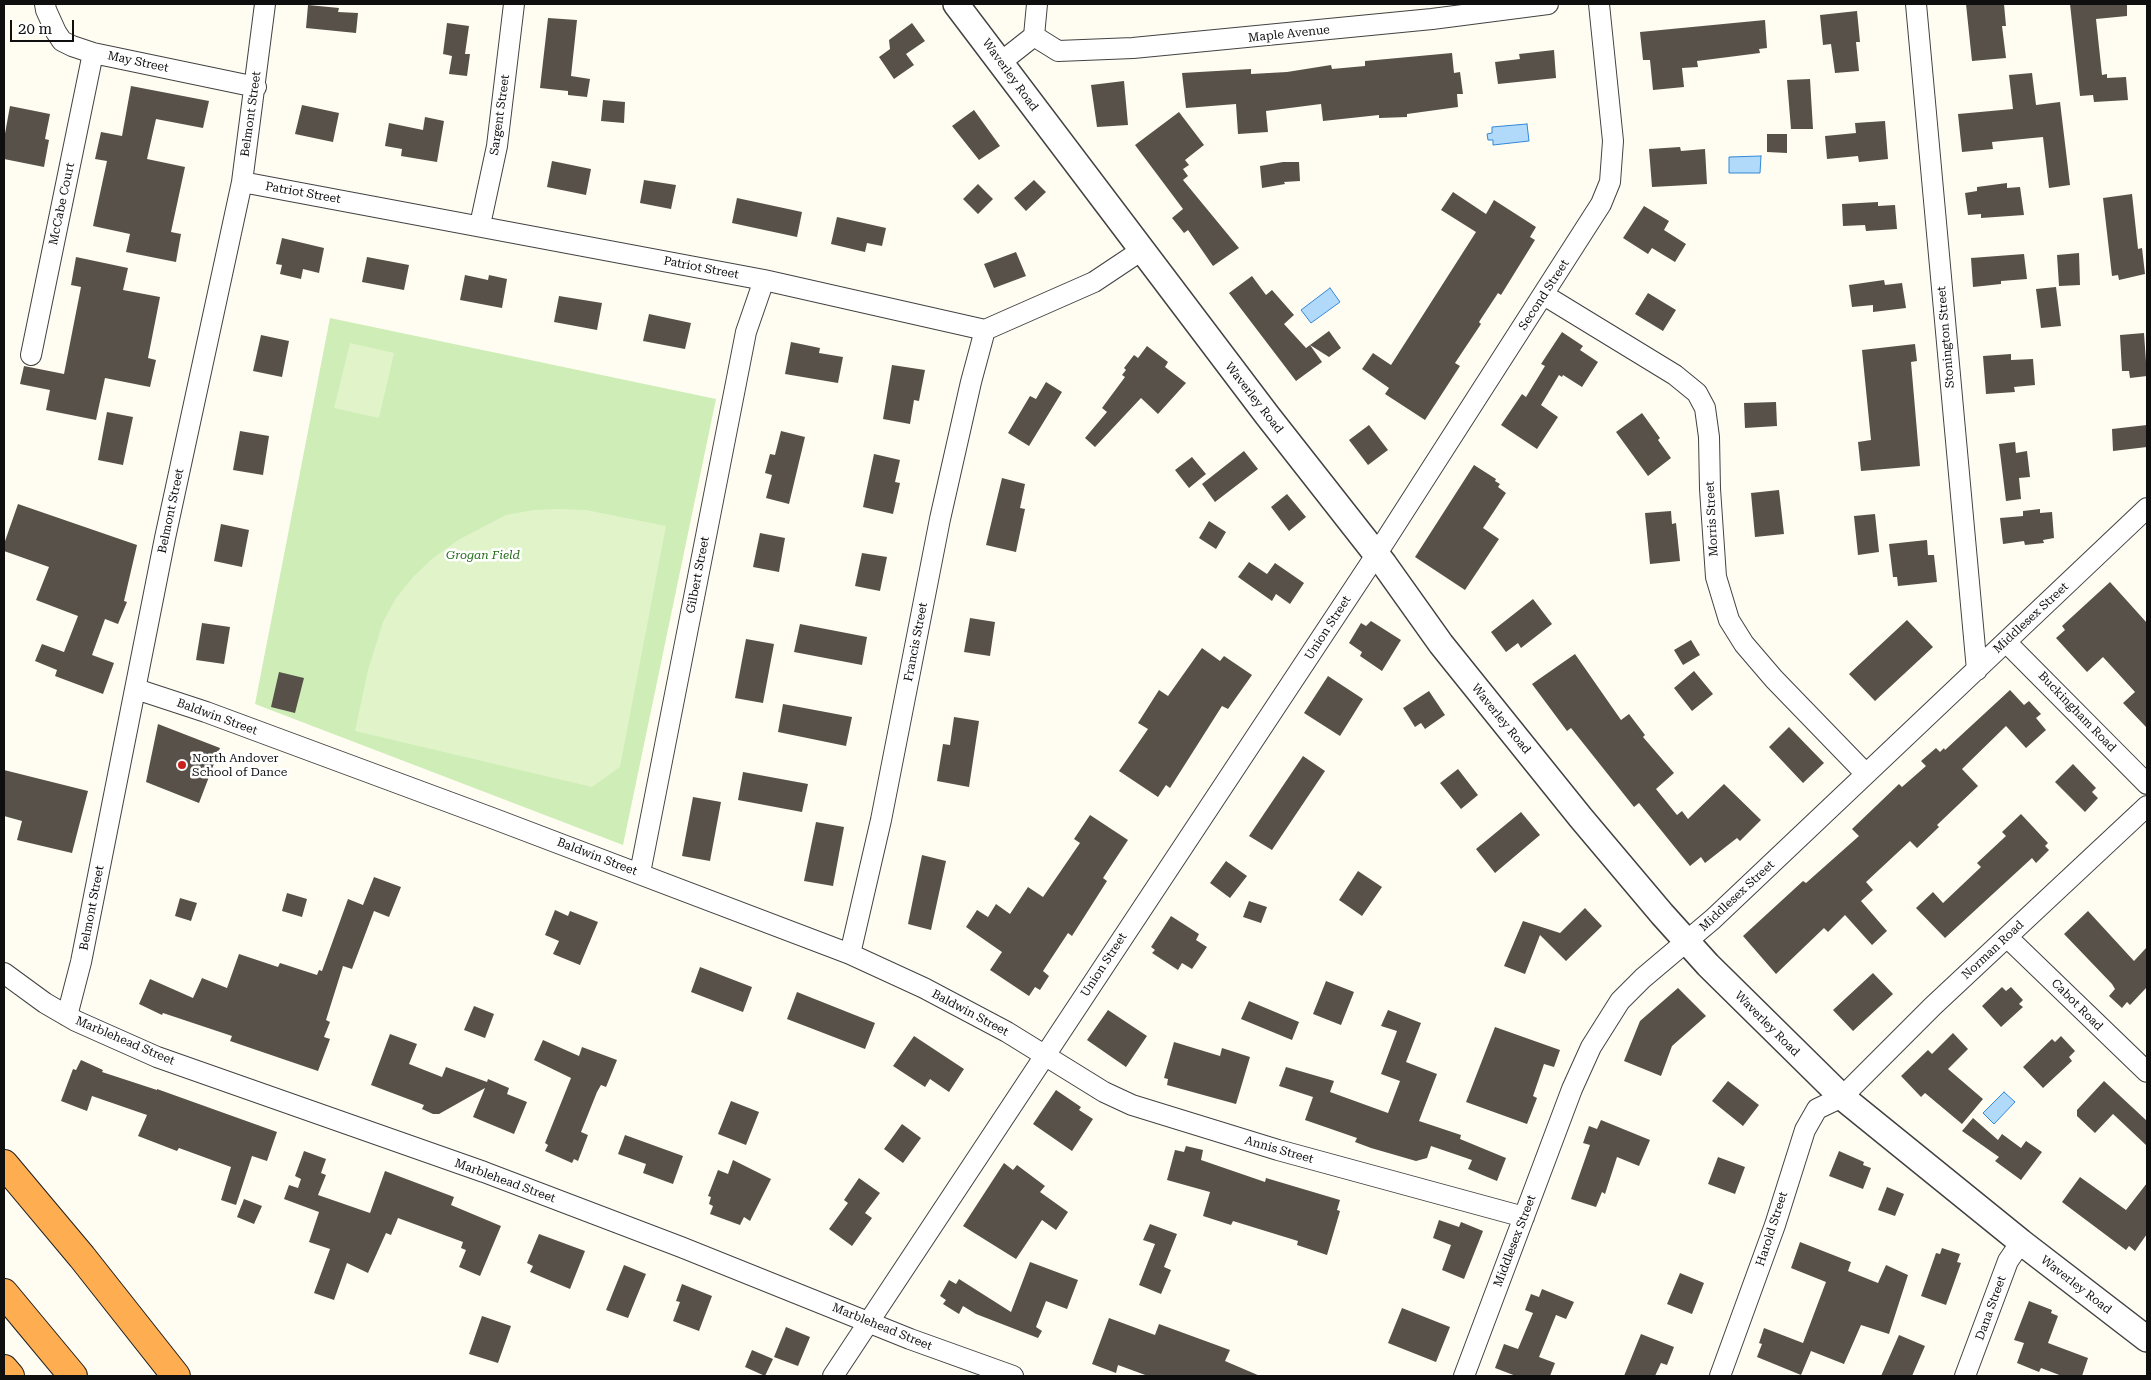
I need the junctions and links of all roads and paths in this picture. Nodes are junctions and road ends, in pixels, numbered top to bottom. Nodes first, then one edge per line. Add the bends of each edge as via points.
1 (45, 4) edge
2 (265, 4) edge
3 (514, 4) edge
4 (956, 4) edge
5 (1037, 4) edge
6 (1548, 4) edge
7 (1599, 4) edge
8 (1916, 4) edge
9 (1034, 36) junction
10 (93, 53) junction
11 (1001, 62) junction
12 (256, 87) junction
13 (242, 182) junction
14 (480, 225) junction
15 (1142, 250) junction
16 (764, 280) junction
17 (1544, 295) junction
18 (985, 330) junction
19 (31, 355) dead end
20 (2147, 508) edge
21 (1376, 555) junction
22 (2006, 642) junction
23 (1977, 670) junction
24 (136, 689) junction
25 (1866, 774) junction
26 (2147, 784) edge
27 (2147, 806) edge
28 (640, 873) junction
29 (2006, 937) junction
30 (1686, 941) junction
31 (850, 954) junction
32 (4, 973) edge
33 (67, 1016) junction
34 (1046, 1054) junction
35 (2147, 1072) edge
36 (1842, 1097) junction
37 (4, 1164) edge
38 (1524, 1217) junction
39 (2021, 1242) junction
40 (4, 1293) edge
41 (869, 1322) junction
42 (2144, 1330) edge
43 (4, 1369) edge
44 (10, 1376) edge
45 (72, 1376) edge
46 (176, 1376) edge
47 (833, 1376) edge
48 (1013, 1376) edge
49 (1464, 1376) edge
50 (1720, 1376) edge
51 (1965, 1376) edge

1 - 10 street, May Street via 62,41
2 - 12 street, Belmont Street
3 - 14 street, Sargent Street via 497,146
4 - 11 street, Waverley Road
5 - 9 street
6 - 9 street, Maple Avenue via 1432,19 1133,48 1058,51
7 - 17 street, Second Street via 1611,118 1610,182 1597,212
8 - 23 street, Stonington Street
9 - 11 street
10 - 12 street, May Street
10 - 19 street, McCabe Court
11 - 15 street, Waverley Road
12 - 13 street, Belmont Street
13 - 14 street, Patriot Street
13 - 24 street, Belmont Street
14 - 16 street, Patriot Street
15 - 18 street via 1094,282
15 - 21 street, Waverley Road
16 - 18 street, Patriot Street
16 - 28 street, Gilbert Street via 746,332
17 - 21 street, Second Street
17 - 25 street, Morris Street via 1675,375 1697,393 1705,408 1709,437 1716,577 1729,620 1774,680
18 - 31 street, Francis Street via 940,519 881,820
20 - 22 street, Middlesex Street
21 - 30 street, Waverley Road via 1441,644 1581,818
21 - 34 street, Union Street
22 - 23 street, Middlesex Street
22 - 26 street, Buckingham Road
23 - 25 street, Middlesex Street
24 - 28 street, Baldwin Street
24 - 33 street, Belmont Street via 81,962
25 - 30 street, Middlesex Street
27 - 29 street, Norman Road
28 - 31 street, Baldwin Street
29 - 35 street, Cabot Road
29 - 36 street, Norman Road
30 - 36 street, Waverley Road
30 - 38 street, Middlesex Street via 1620,1001 1591,1047
31 - 34 street, Baldwin Street via 958,1005
32 - 33 street, Marblehead Street
33 - 41 street, Marblehead Street via 157,1057 484,1172
34 - 38 street, Annis Street via 1104,1092 1166,1117
34 - 41 street, Union Street
36 - 39 street, Waverley Road
36 - 50 street, Harold Street via 1817,1109 1805,1130 1775,1225
37 - 46 highway
38 - 49 street, Middlesex Street
39 - 42 street, Waverley Road
39 - 51 street, Dana Street via 2008,1261
40 - 45 highway
41 - 47 street, Union Street
41 - 48 street, Marblehead Street
43 - 44 highway

